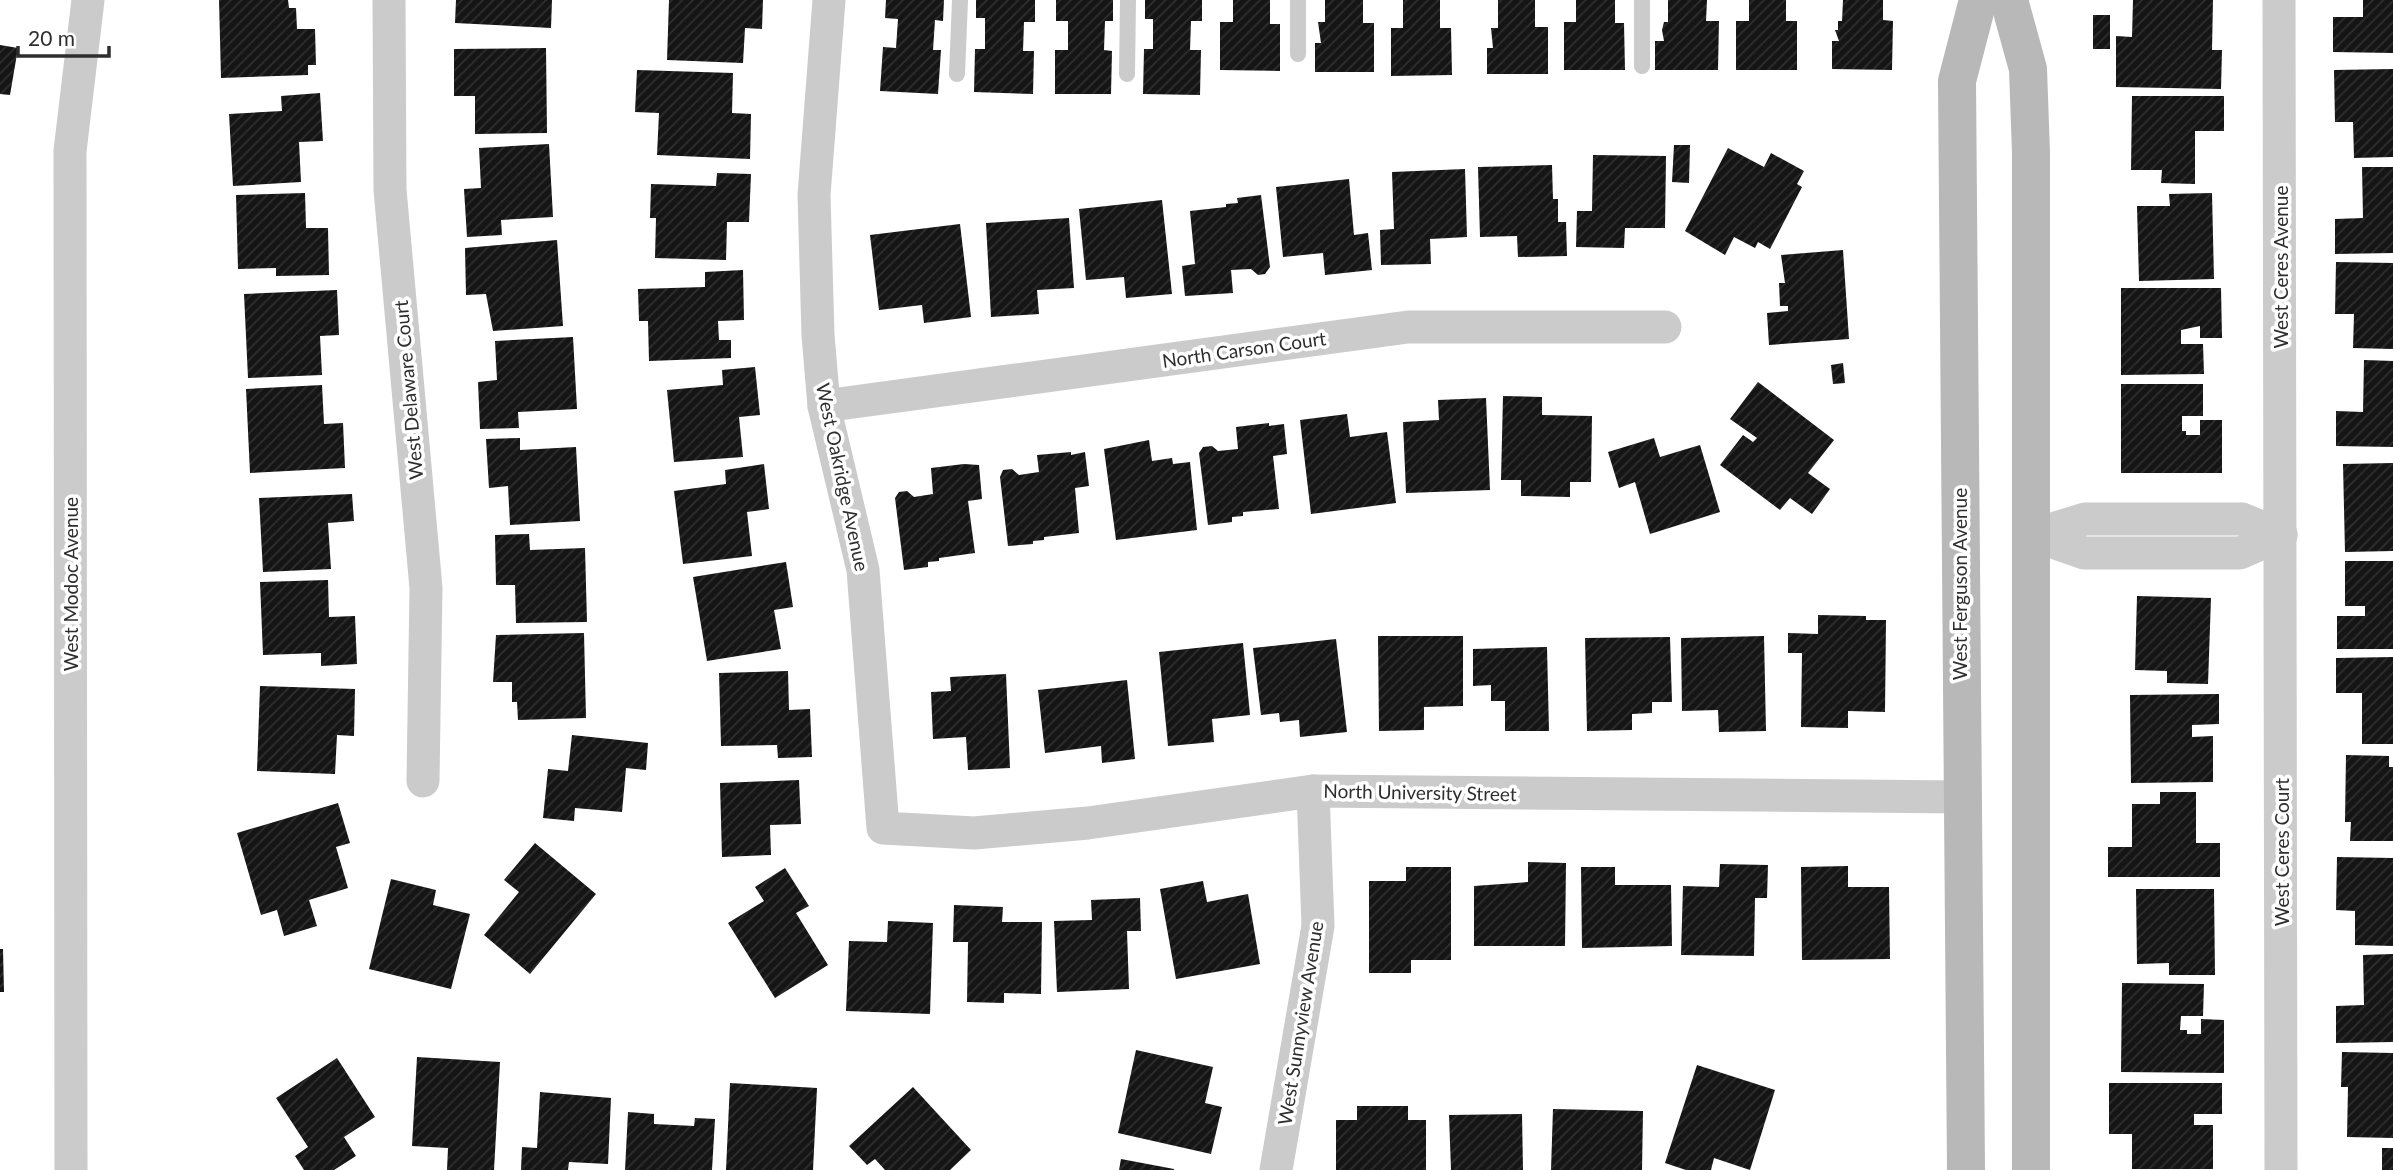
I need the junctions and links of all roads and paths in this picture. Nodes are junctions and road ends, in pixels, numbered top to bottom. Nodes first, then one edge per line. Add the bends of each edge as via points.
1 (88, 0) edge
2 (389, 0) edge
3 (828, 0) edge
4 (960, 0) edge
5 (1128, 0) edge
6 (1298, 0) edge
7 (1642, 0) edge
8 (1978, 0) edge
9 (2009, 0) edge
10 (2279, 0) edge
11 (1298, 54) dead end
12 (1642, 66) dead end
13 (957, 74) dead end
14 (1127, 74) dead end
15 (1665, 327) dead end
16 (824, 406) junction
17 (2033, 535) junction
18 (2281, 535) junction
19 (423, 781) dead end
20 (1313, 791) junction
21 (1961, 797) junction
22 (883, 828) joint
23 (71, 1170) edge
24 (1276, 1170) edge
25 (1966, 1170) edge
26 (2031, 1170) edge
27 (2281, 1170) edge

1 - 23 street, West Modoc Avenue via 70,151
2 - 19 street, West Delaware Court via 390,190 426,588
3 - 16 street, West Oakridge Avenue via 814,195
4 - 13 lane
5 - 14 lane
6 - 11 lane
7 - 12 lane
8 - 21 street, West Ferguson Avenue via 1957,80
9 - 17 street via 2028,69
10 - 18 street, West Ceres Avenue
15 - 16 street, North Carson Court via 1408,327
16 - 22 street, West Oakridge Avenue via 863,570
17 - 18 street via 2084,553 2240,553
17 - 26 street
18 - 27 street, West Ceres Court
20 - 21 street, North University Street
20 - 22 street, North University Street via 1088,823 974,833
20 - 24 street, West Sunnyview Avenue via 1318,926
21 - 25 street, West Ferguson Avenue

